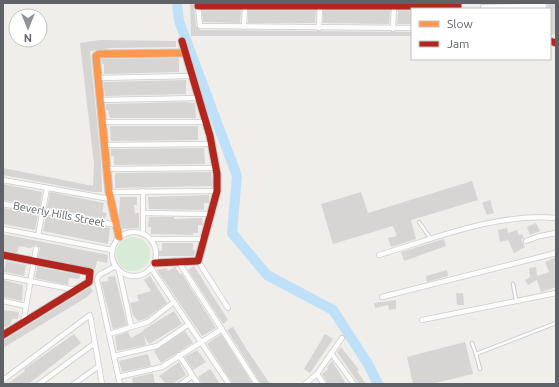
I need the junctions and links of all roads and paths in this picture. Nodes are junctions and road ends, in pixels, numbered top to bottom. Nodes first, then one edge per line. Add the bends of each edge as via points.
1 (198, 4) edge
2 (245, 5) edge
3 (264, 5) edge
4 (282, 5) edge
5 (302, 5) edge
6 (320, 5) edge
7 (340, 5) edge
8 (359, 5) edge
9 (376, 5) edge
10 (394, 5) edge
11 (458, 6) edge
12 (544, 6) edge
13 (483, 8) dead end
14 (503, 8) edge
15 (522, 8) edge
16 (244, 27) junction
17 (319, 28) junction
18 (411, 28) edge
19 (393, 29) junction
20 (182, 41) dead end
21 (185, 53) junction
22 (191, 76) junction
23 (97, 78) junction
24 (198, 98) junction
25 (99, 100) junction
26 (101, 122) junction
27 (204, 122) junction
28 (210, 144) junction
29 (104, 145) junction
30 (215, 168) junction
31 (106, 169) junction
32 (3, 180) edge
33 (47, 188) junction
34 (143, 191) junction
35 (217, 191) junction
36 (109, 196) junction
37 (3, 204) edge
38 (43, 211) junction
39 (143, 213) junction
40 (210, 214) junction
41 (556, 218) edge
42 (419, 222) dead end
43 (116, 225) junction
44 (3, 229) edge
45 (143, 233) junction
46 (556, 233) edge
47 (38, 236) junction
48 (119, 237) junction
49 (151, 239) junction
50 (204, 239) junction
51 (431, 239) junction
52 (526, 241) dead end
53 (36, 249) dead end
54 (112, 250) junction
55 (556, 253) edge
56 (3, 255) edge
57 (379, 255) dead end
58 (198, 260) junction
59 (33, 261) junction
60 (178, 261) junction
61 (153, 265) junction
62 (117, 268) junction
63 (3, 276) edge
64 (30, 281) junction
65 (512, 284) dead end
66 (78, 290) junction
67 (556, 293) edge
68 (382, 297) dead end
69 (516, 300) junction
70 (3, 301) edge
71 (174, 302) junction
72 (26, 306) junction
73 (228, 308) dead end
74 (422, 320) dead end
75 (556, 322) edge
76 (22, 324) junction
77 (189, 324) junction
78 (132, 326) junction
79 (222, 329) junction
80 (109, 334) junction
81 (3, 336) edge
82 (342, 338) dead end
83 (200, 342) junction
84 (95, 343) junction
85 (472, 343) dead end
86 (331, 353) junction
87 (476, 354) junction
88 (179, 355) junction
89 (114, 356) junction
90 (99, 366) junction
91 (480, 369) dead end
92 (317, 374) junction
93 (192, 376) junction
94 (118, 377) junction
95 (3, 380) edge
96 (39, 384) edge
97 (74, 384) edge
98 (102, 384) edge
99 (120, 384) edge
100 (181, 384) edge
101 (198, 384) edge
102 (229, 384) edge
103 (257, 384) edge
104 (305, 384) edge
105 (324, 384) edge
106 (354, 384) edge

1 - 2 street
1 - 16 street via 200,26
2 - 3 street
2 - 16 street
3 - 4 street
4 - 5 street
5 - 6 street
6 - 7 street
6 - 17 street
7 - 8 street
8 - 9 street
9 - 10 street
10 - 11 street
10 - 19 street
12 - 15 street
13 - 14 street
14 - 15 street
16 - 17 street
17 - 19 street
18 - 19 street
20 - 21 street
21 - 22 street
21 - 23 street via 99,54 95,60
22 - 23 street
22 - 24 street
23 - 25 street
24 - 25 street
24 - 27 street
25 - 26 street
26 - 27 street
26 - 29 street
27 - 28 street
28 - 29 street
28 - 30 street
29 - 31 street
30 - 31 street
30 - 35 street
31 - 36 street
32 - 33 street
33 - 36 street
33 - 38 street
34 - 35 street
34 - 36 street
34 - 39 street
35 - 40 street
36 - 43 street
37 - 38 street, Beverly Hills Street
38 - 43 street, Beverly Hills Street
38 - 47 street
39 - 40 street
39 - 45 street
40 - 50 street
41 - 51 street via 495,221
42 - 51 lane
43 - 48 street
44 - 47 street
45 - 48 street via 130,232
45 - 49 street
46 - 52 street
47 - 54 street
48 - 54 street
49 - 50 street
49 - 61 street via 156,250
50 - 58 street
51 - 57 street
53 - 59 street
54 - 62 street
55 - 68 street
56 - 59 street
58 - 60 street
58 - 73 street
59 - 64 street
59 - 66 street via 90,272 89,282
60 - 61 street
60 - 79 street
61 - 62 street via 146,273 132,276
61 - 71 street
62 - 78 street
62 - 80 street via 99,275 97,280
63 - 64 street
64 - 66 street
64 - 72 street
65 - 69 lane
66 - 76 street
67 - 69 street
69 - 74 street
70 - 72 street
71 - 77 street
71 - 78 street via 148,322
72 - 76 street
75 - 87 lane
76 - 81 street
77 - 83 street
77 - 89 street via 157,346
78 - 80 street
79 - 83 street
79 - 103 street
80 - 89 street
82 - 86 street
83 - 88 street
83 - 102 street
84 - 90 street
84 - 95 street via 90,315
84 - 96 street
85 - 87 lane
86 - 92 street
86 - 106 street
87 - 91 lane
88 - 93 street
88 - 94 street via 162,367
89 - 94 street
90 - 97 street
90 - 98 street
92 - 104 street
92 - 105 street
93 - 100 street
93 - 101 street
94 - 99 street

